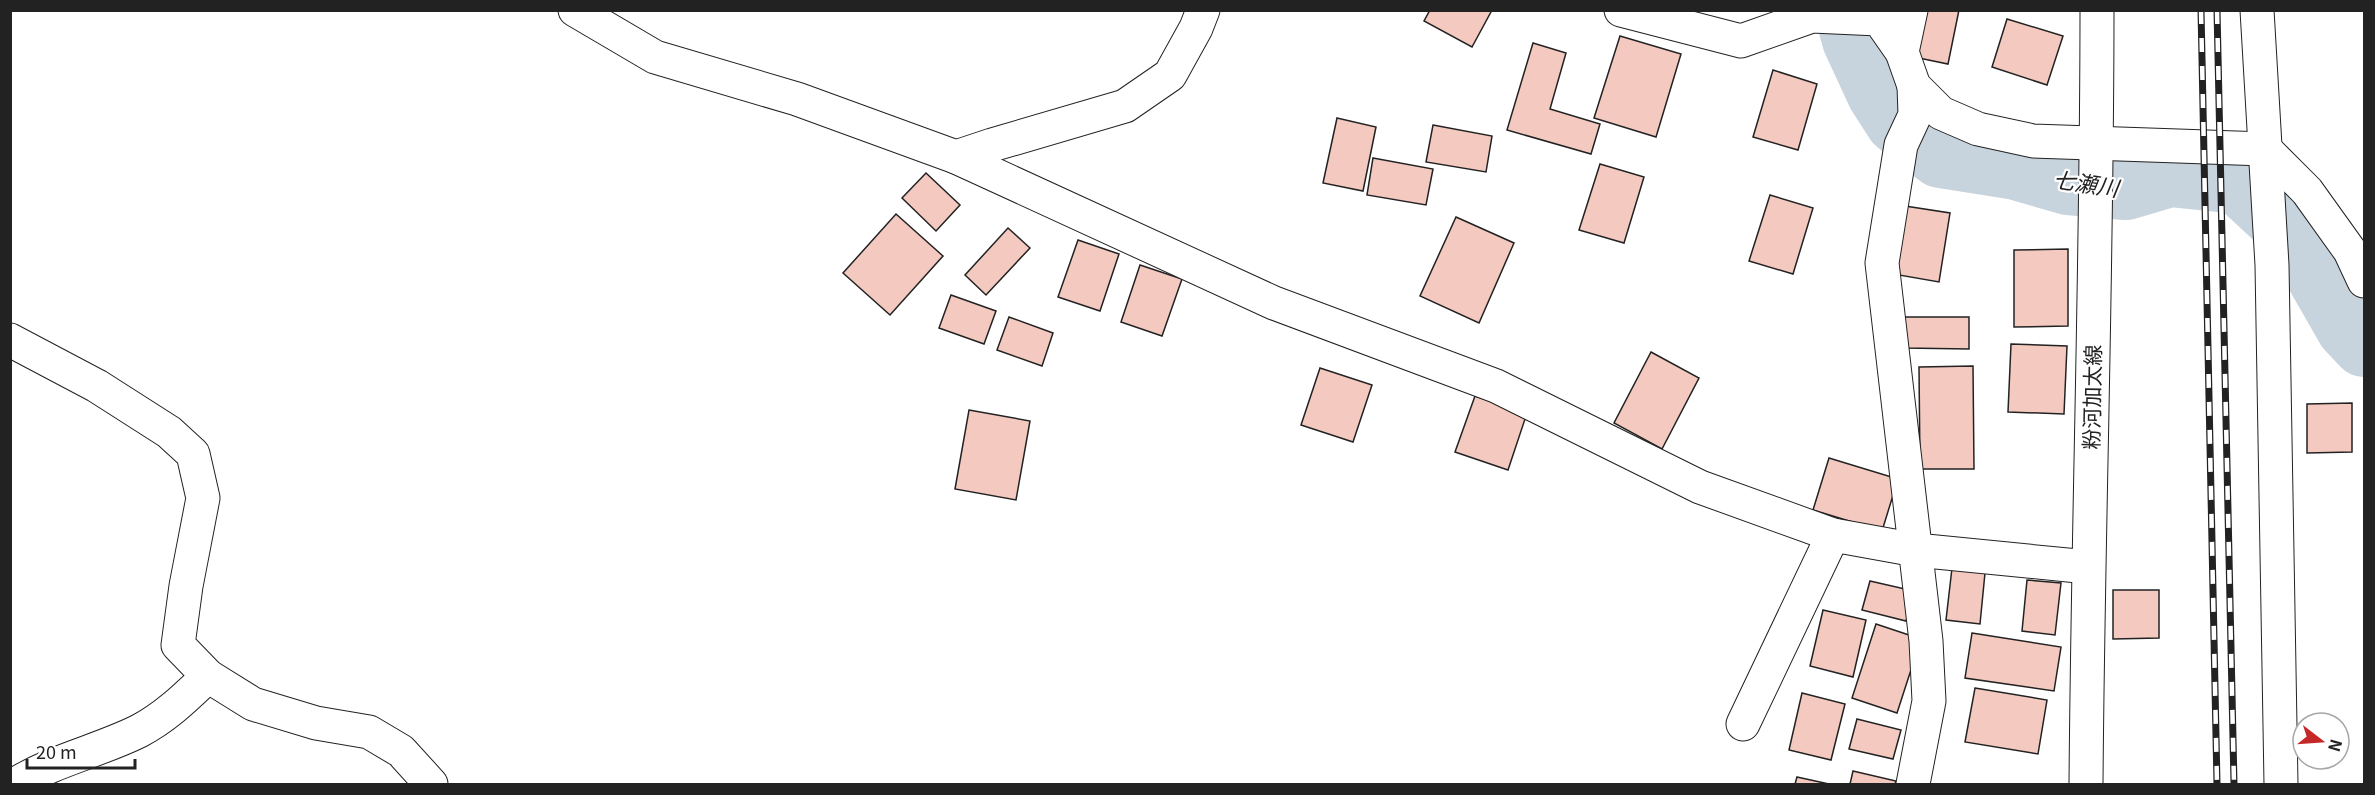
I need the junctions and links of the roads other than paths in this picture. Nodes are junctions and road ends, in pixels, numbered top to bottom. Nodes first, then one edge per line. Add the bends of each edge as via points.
1 (575, 10) edge
2 (1203, 10) edge
3 (1621, 10) edge
4 (1911, 10) edge
5 (2097, 10) edge
6 (2257, 10) edge
7 (1902, 52) junction
8 (1915, 100) junction
9 (2265, 149) junction
10 (2097, 156) junction
11 (956, 158) junction
12 (2364, 281) edge
13 (10, 340) edge
14 (1833, 535) junction
15 (1916, 550) junction
16 (2088, 567) junction
17 (208, 675) junction
18 (1743, 724) dead end
19 (15, 784) edge
20 (431, 784) edge
21 (1913, 784) edge
22 (2086, 784) edge
23 (2281, 784) edge

1 - 11 street via 655,57 797,99
2 - 11 street via 1170,75 1125,106
3 - 7 street via 1741,41 1812,16 1879,20
4 - 7 street
5 - 10 street, 粉河加太線
6 - 9 street
7 - 8 street
8 - 10 street via 1978,129
8 - 15 street via 1900,145 1882,263
9 - 10 street
9 - 12 street via 2307,191 2350,251
9 - 23 street
10 - 16 street, 粉河加太線
11 - 14 street via 1274,303 1496,386 1700,487
13 - 17 street via 98,386 169,432 193,454 203,498 178,645
14 - 15 street
14 - 18 street
15 - 16 street
15 - 21 street via 1929,702
16 - 22 street, 粉河加太線
17 - 19 street via 169,712 140,731 34,772
17 - 20 street via 253,704 316,723 369,732 401,751

